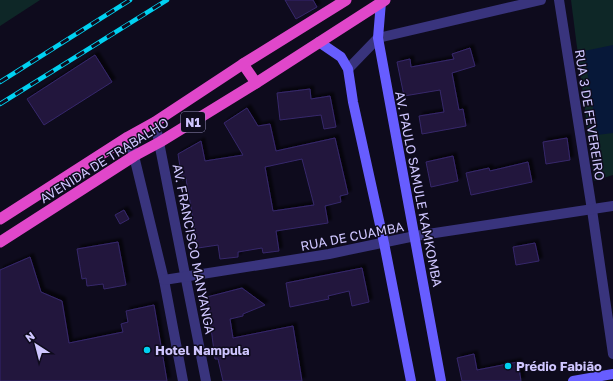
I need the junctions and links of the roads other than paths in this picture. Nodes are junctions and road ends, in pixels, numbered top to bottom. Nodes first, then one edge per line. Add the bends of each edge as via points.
1 (346, 0) edge
2 (541, 0) edge
3 (559, 0) edge
4 (383, 1) edge
5 (378, 38) junction
6 (319, 42) junction
7 (243, 64) junction
8 (348, 69) junction
9 (256, 83) junction
10 (155, 122) junction
11 (128, 137) junction
12 (160, 142) junction
13 (134, 156) junction
14 (613, 206) edge
15 (592, 210) junction
16 (0, 220) edge
17 (415, 236) junction
18 (0, 242) edge
19 (384, 243) junction
20 (186, 276) junction
21 (164, 280) junction
22 (613, 354) edge
23 (613, 374) edge
24 (184, 381) edge
25 (206, 381) edge
26 (411, 381) edge
27 (441, 381) edge
28 (573, 381) edge

1 - 7 highway, AVENIDA DE TRABALHO / N1
2 - 5 street
3 - 15 street, RUA 3 DE FEVEREIRO
4 - 5 main road, AV. PAULO SAMULE KAMKOMBA
4 - 6 highway, AVENIDA DE TRABALHO / N1
5 - 8 street
5 - 17 main road, AV. PAULO SAMULE KAMKOMBA
6 - 8 main road via 341,57
6 - 9 highway, AVENIDA DE TRABALHO / N1
7 - 9 highway
7 - 10 highway, AVENIDA DE TRABALHO / N1
8 - 19 main road
9 - 12 highway, AVENIDA DE TRABALHO / N1
10 - 11 highway, AVENIDA DE TRABALHO / N1
10 - 12 street, AV. FRANCISCO MANYANGA
11 - 13 street
11 - 16 highway, AVENIDA DE TRABALHO / N1
12 - 13 highway, AVENIDA DE TRABALHO / N1
12 - 20 street, AV. FRANCISCO MANYANGA
13 - 18 highway, AVENIDA DE TRABALHO / N1
13 - 21 street
14 - 15 street, RUA DE CUAMBA
15 - 17 street, RUA DE CUAMBA
15 - 22 street, RUA 3 DE FEVEREIRO
17 - 19 street, RUA DE CUAMBA
17 - 27 main road, AV. PAULO SAMULE KAMKOMBA
19 - 20 street, RUA DE CUAMBA
19 - 26 main road
20 - 21 street, RUA DE CUAMBA
20 - 25 street, AV. FRANCISCO MANYANGA
21 - 24 street
23 - 28 main road

